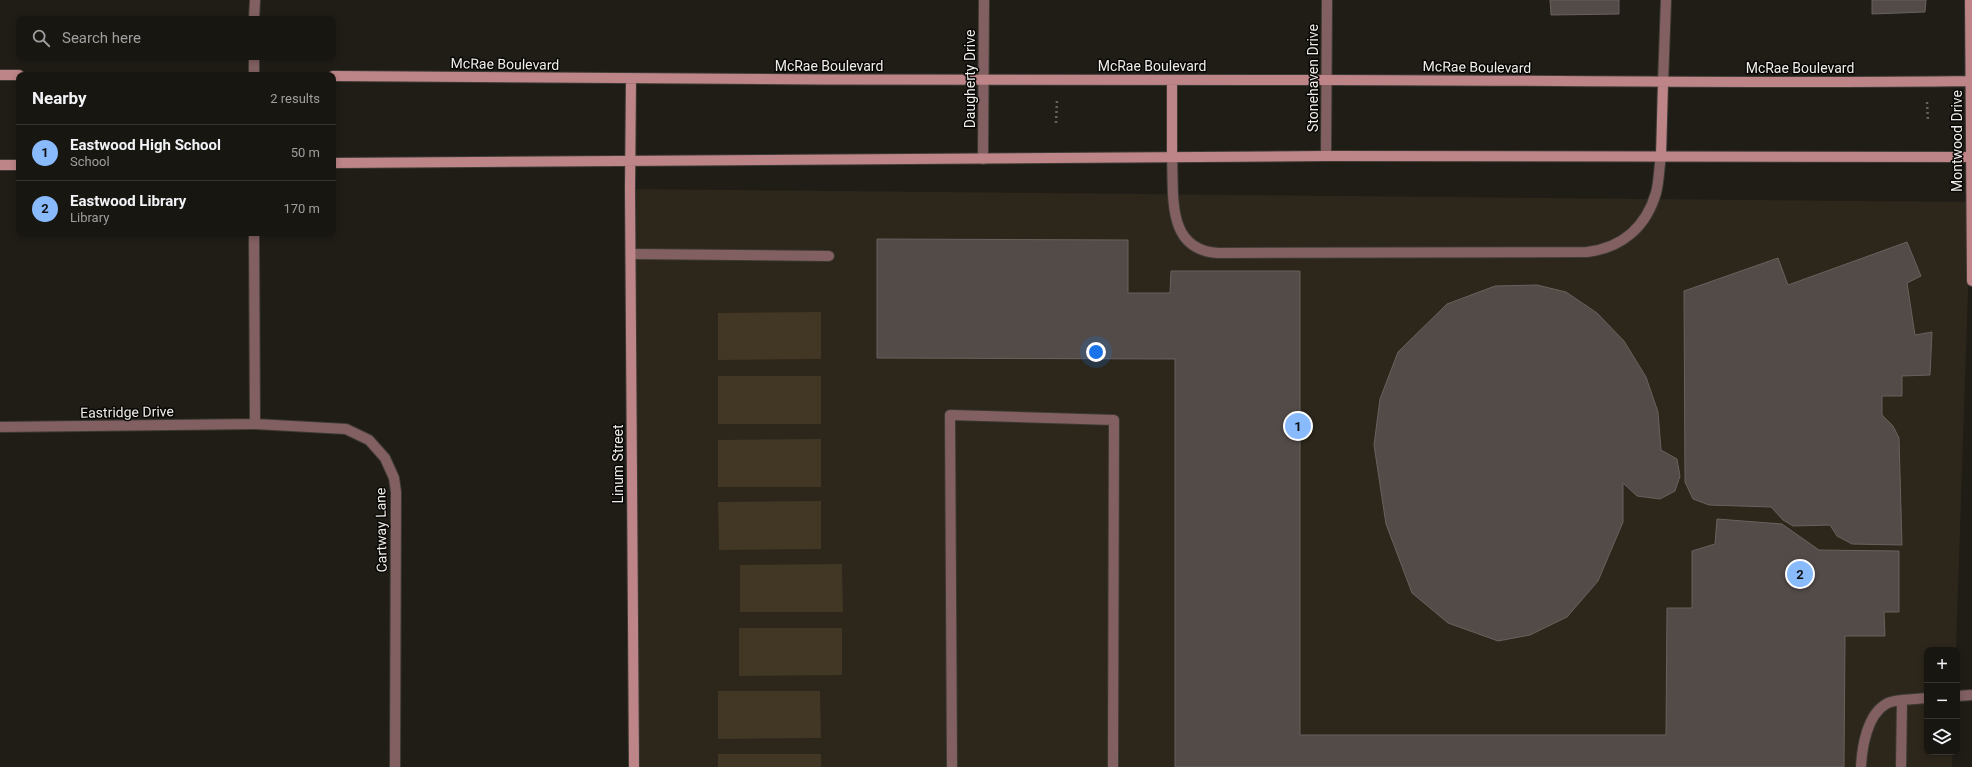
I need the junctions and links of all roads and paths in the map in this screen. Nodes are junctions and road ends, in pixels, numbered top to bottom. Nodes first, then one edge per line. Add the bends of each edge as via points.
1 (254, 0) edge
2 (984, 0) edge
3 (1327, 0) edge
4 (1666, 0) edge
5 (1970, 0) edge
6 (254, 16) edge
7 (254, 60) edge
8 (254, 72) edge
9 (0, 75) edge
10 (16, 75) edge
11 (336, 76) edge
12 (631, 79) junction
13 (984, 80) junction
14 (1172, 80) junction
15 (1326, 80) junction
16 (1971, 81) edge
17 (1663, 83) junction
18 (1927, 95) dead end
19 (1057, 96) dead end
20 (1928, 121) dead end
21 (1056, 123) dead end
22 (1326, 156) junction
23 (1661, 156) junction
24 (1172, 157) junction
25 (1971, 157) edge
26 (983, 159) junction
27 (630, 161) junction
28 (336, 163) edge
29 (0, 165) edge
30 (16, 165) edge
31 (254, 236) edge
32 (631, 254) junction
33 (829, 256) dead end
34 (1972, 281) edge
35 (255, 424) junction
36 (0, 427) edge
37 (1972, 695) edge
38 (1960, 696) edge
39 (1924, 698) edge
40 (1902, 700) junction
41 (395, 767) edge
42 (634, 767) edge
43 (952, 767) edge
44 (1113, 767) edge
45 (1861, 767) edge
46 (1901, 767) edge

1 - 6 street
2 - 13 street, Daugherty Drive
3 - 15 street, Stonehaven Drive
4 - 17 street
5 - 16 main road, Montwood Drive
7 - 8 street
9 - 10 main road
11 - 12 main road, McRae Boulevard
12 - 13 main road, McRae Boulevard
12 - 27 main road, Linum Street
13 - 14 main road, McRae Boulevard
13 - 26 street, Daugherty Drive
14 - 15 main road, McRae Boulevard
14 - 24 main road
15 - 17 main road, McRae Boulevard
15 - 22 street, Stonehaven Drive
16 - 17 main road, McRae Boulevard
16 - 25 main road, Montwood Drive
17 - 23 main road
18 - 20 path
19 - 21 path
22 - 23 main road
22 - 24 main road
23 - 24 street via 1656,192 1646,215 1632,234 1609,248 1587,252 1406,253 1218,253 1196,249 1185,239 1177,222
23 - 25 main road
24 - 26 main road
25 - 34 main road, Montwood Drive
26 - 27 main road
27 - 28 main road
27 - 32 main road, Linum Street
29 - 30 main road
31 - 35 street
32 - 33 street
32 - 42 main road, Linum Street
35 - 36 street, Eastridge Drive
35 - 41 street, Cartway Lane via 346,429 369,440 385,458 394,478
37 - 38 street
39 - 40 street
40 - 45 street via 1886,704 1874,716 1864,745
40 - 46 street
43 - 44 street via 950,415 1114,420

